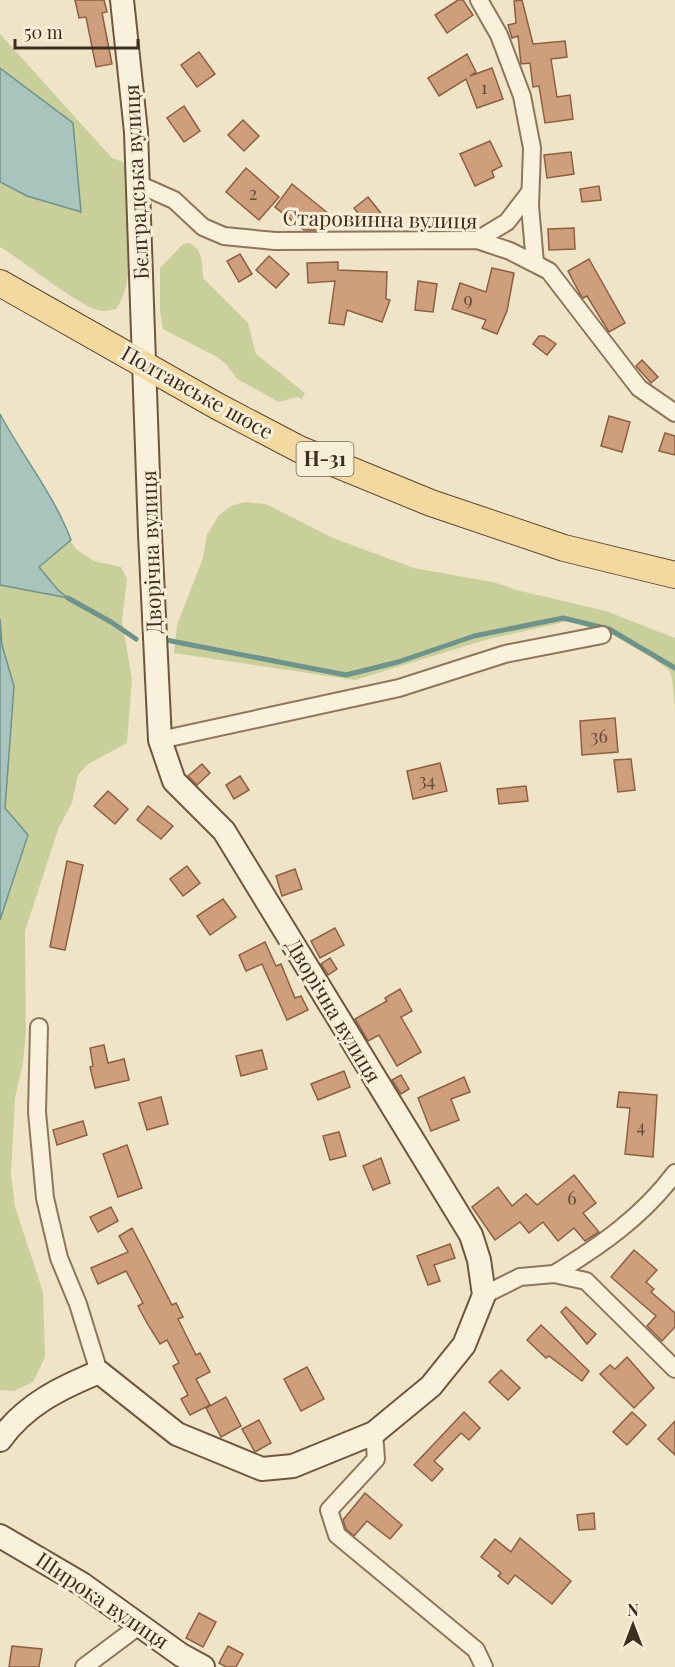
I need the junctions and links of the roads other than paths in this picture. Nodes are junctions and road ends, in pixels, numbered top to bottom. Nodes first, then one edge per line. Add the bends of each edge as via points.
1 (122, 0) edge
2 (479, 0) edge
3 (138, 184) junction
4 (530, 192) junction
5 (477, 240) junction
6 (536, 263) junction
7 (0, 283) edge
8 (144, 364) junction
9 (675, 413) edge
10 (675, 575) edge
11 (602, 635) dead end
12 (160, 740) junction
13 (39, 1027) dead end
14 (675, 1173) edge
15 (554, 1274) junction
16 (484, 1295) junction
17 (675, 1369) edge
18 (99, 1372) junction
19 (374, 1433) junction
20 (0, 1440) edge
21 (0, 1536) edge
22 (140, 1625) junction
23 (84, 1667) edge
24 (203, 1667) edge
25 (484, 1667) edge

1 - 3 street, Бєлградська вулиця
2 - 4 street via 499,35 522,96 532,148
3 - 5 street, Старовинна вулиця via 174,200 203,227 224,236 274,241
3 - 8 street, Бєлградська вулиця
4 - 5 street via 507,222
4 - 6 street
5 - 6 street, Старовинна вулиця
6 - 9 street, Старовинна вулиця via 549,271 639,388
7 - 8 main road, Полтавське шосе / Н-31
8 - 10 main road, Полтавське шосе / Н-31 via 299,449 420,498 564,548
8 - 12 street, Дворічна вулиця
11 - 12 street via 505,654 399,688
12 - 16 street, Дворічна вулиця via 174,781 224,831 471,1235
13 - 18 street via 37,1112 45,1198 59,1258
14 - 15 street via 655,1199 605,1243
15 - 16 street via 520,1277
15 - 17 street via 586,1281
16 - 19 street, Дворічна вулиця via 464,1345 431,1386
18 - 19 street, Дворічна вулиця via 177,1434 262,1469 293,1466
18 - 20 street via 45,1397 13,1422
19 - 25 street via 376,1459 329,1510 337,1535 476,1650
21 - 22 street, Широка вулиця via 82,1584
22 - 23 street
22 - 24 street, Широка вулиця

